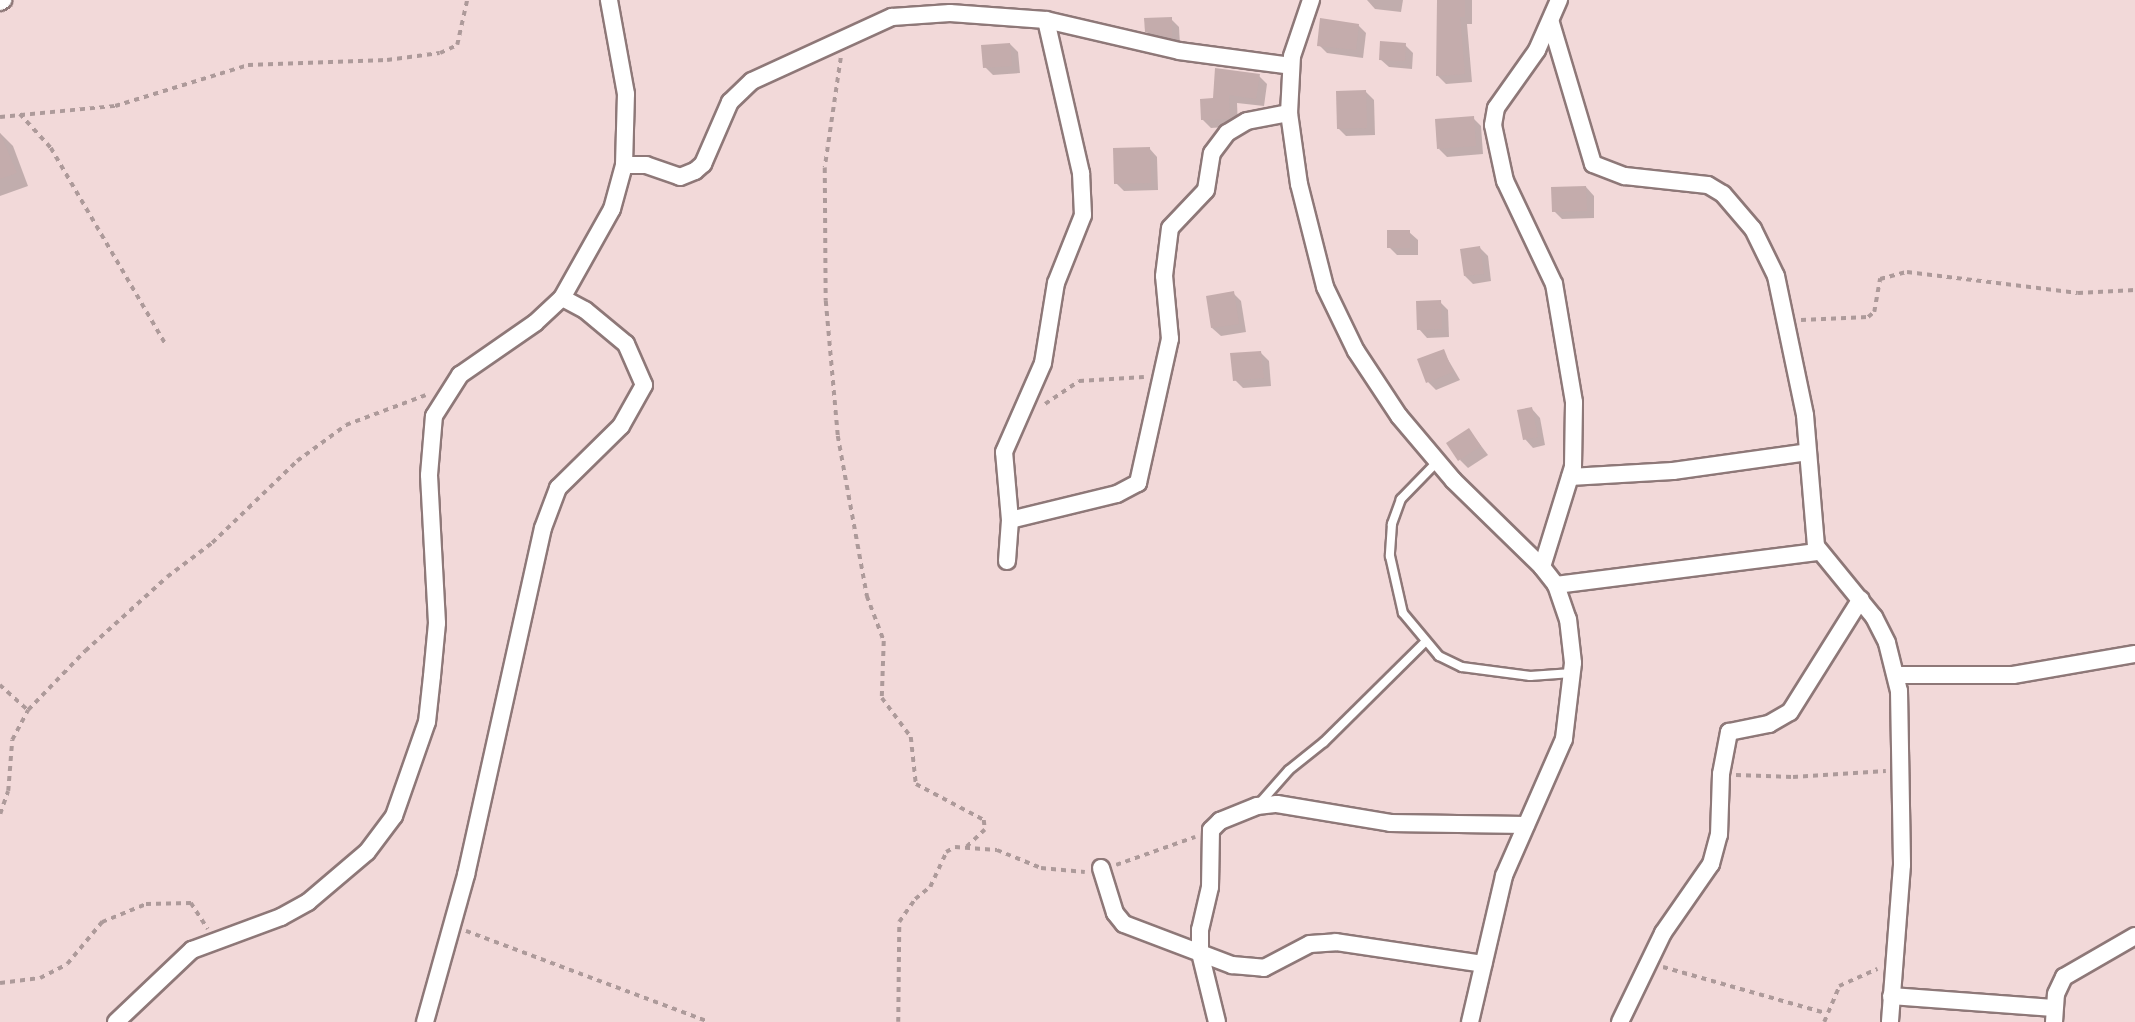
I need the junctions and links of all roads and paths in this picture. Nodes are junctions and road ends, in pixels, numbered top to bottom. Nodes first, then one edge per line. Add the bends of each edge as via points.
1 (467, 0) edge
2 (609, 0) edge
3 (1311, 0) edge
4 (1559, 0) edge
5 (1046, 20) junction
6 (1551, 23) junction
7 (844, 35) junction
8 (1291, 66) junction
9 (19, 113) junction
10 (1289, 113) junction
11 (0, 117) edge
12 (624, 164) junction
13 (2135, 290) edge
14 (562, 298) junction
15 (1789, 321) junction
16 (166, 345) dead end
17 (1161, 383) junction
18 (448, 387) junction
19 (1022, 409) junction
20 (1808, 452) junction
21 (1437, 462) junction
22 (1570, 477) junction
23 (1010, 520) junction
24 (1819, 552) junction
25 (1007, 561) dead end
26 (1542, 567) junction
27 (1556, 585) junction
28 (1861, 599) junction
29 (1424, 643) junction
30 (2135, 654) edge
31 (1572, 673) junction
32 (1896, 675) junction
33 (0, 685) edge
34 (28, 710) junction
35 (1902, 770) junction
36 (1721, 774) junction
37 (1257, 806) junction
38 (0, 814) edge
39 (1525, 825) junction
40 (1211, 834) junction
41 (967, 847) junction
42 (1101, 868) junction
43 (452, 926) junction
44 (2135, 936) edge
45 (213, 940) junction
46 (1200, 953) junction
47 (1647, 963) junction
48 (1483, 964) junction
49 (1892, 968) junction
50 (0, 983) edge
51 (1891, 996) junction
52 (1826, 1013) junction
53 (2054, 1015) edge
54 (116, 1022) edge
55 (425, 1022) edge
56 (710, 1022) edge
57 (898, 1022) edge
58 (1217, 1022) edge
59 (1470, 1022) edge
60 (1620, 1022) edge
61 (1824, 1022) edge
62 (1890, 1022) edge

1 - 9 path via 457,45 440,53 248,65 115,106
2 - 12 street via 623,65
3 - 8 street
4 - 6 street
5 - 7 street via 950,13 891,17
5 - 8 street via 1179,51
5 - 19 street via 1081,173 1083,215 1056,283 1043,363
6 - 15 street via 1593,164 1625,176 1708,185 1723,194 1765,251
6 - 22 street via 1496,107 1493,134 1505,181 1554,284 1562,317 1574,402
7 - 12 street via 752,81 730,102 712,146 695,171 680,177 646,165
7 - 41 path via 825,168 833,405 867,596 884,641 881,698 911,737 916,784 984,820 985,830
8 - 10 street
9 - 11 path
9 - 16 path via 57,158
10 - 17 street via 1248,121 1227,133 1212,153 1206,190 1170,228 1164,276 1170,339
10 - 21 street via 1304,208 1325,287 1356,351
12 - 14 street via 600,237
13 - 15 path via 2078,293 1907,272 1880,279 1874,312 1868,317
14 - 18 street
14 - 43 street via 585,310 626,344 644,384 621,426 558,488 543,528
15 - 20 street
17 - 19 path via 1128,375 1079,382 1058,399
17 - 23 street via 1138,483 1117,494
18 - 34 path via 346,425 297,461 212,543 167,576 85,651
18 - 45 street via 430,439 437,623 431,688 427,722 403,796 367,852 308,902 281,917
19 - 23 street via 1004,452
20 - 22 street via 1673,471
20 - 24 street
21 - 26 street
21 - 29 lane via 1401,499 1392,524 1390,556 1398,599
22 - 26 street
23 - 25 street
24 - 27 street
24 - 28 street
26 - 27 street
27 - 31 street via 1569,619
28 - 32 street via 1887,643
28 - 36 street via 1790,712 1769,724 1729,732
29 - 31 lane via 1462,667 1530,676
29 - 37 lane
30 - 32 street via 2013,675
31 - 39 street via 1564,739
32 - 35 street
33 - 34 path
34 - 38 path via 12,740 8,791
35 - 36 path via 1793,777
35 - 49 street via 1902,865
36 - 47 street via 1718,835 1710,864
37 - 39 street via 1277,804 1390,823
37 - 40 street via 1220,821
39 - 48 street via 1504,876
40 - 42 path
40 - 46 street via 1210,887
41 - 42 path via 1010,853 1041,868 1079,873
41 - 57 path via 946,852 930,887 915,898 899,922
42 - 46 street via 1115,913 1124,924
43 - 55 street
43 - 56 path
44 - 53 street via 2064,977
45 - 50 path via 191,903 146,904 102,922 67,964 40,978
45 - 54 street via 177,960
46 - 48 street via 1232,965 1264,968 1310,944 1336,942
46 - 58 street
47 - 52 path
47 - 60 street
48 - 59 street
49 - 51 street
49 - 52 path via 1847,980 1833,992
51 - 53 street
51 - 62 street
52 - 61 path

